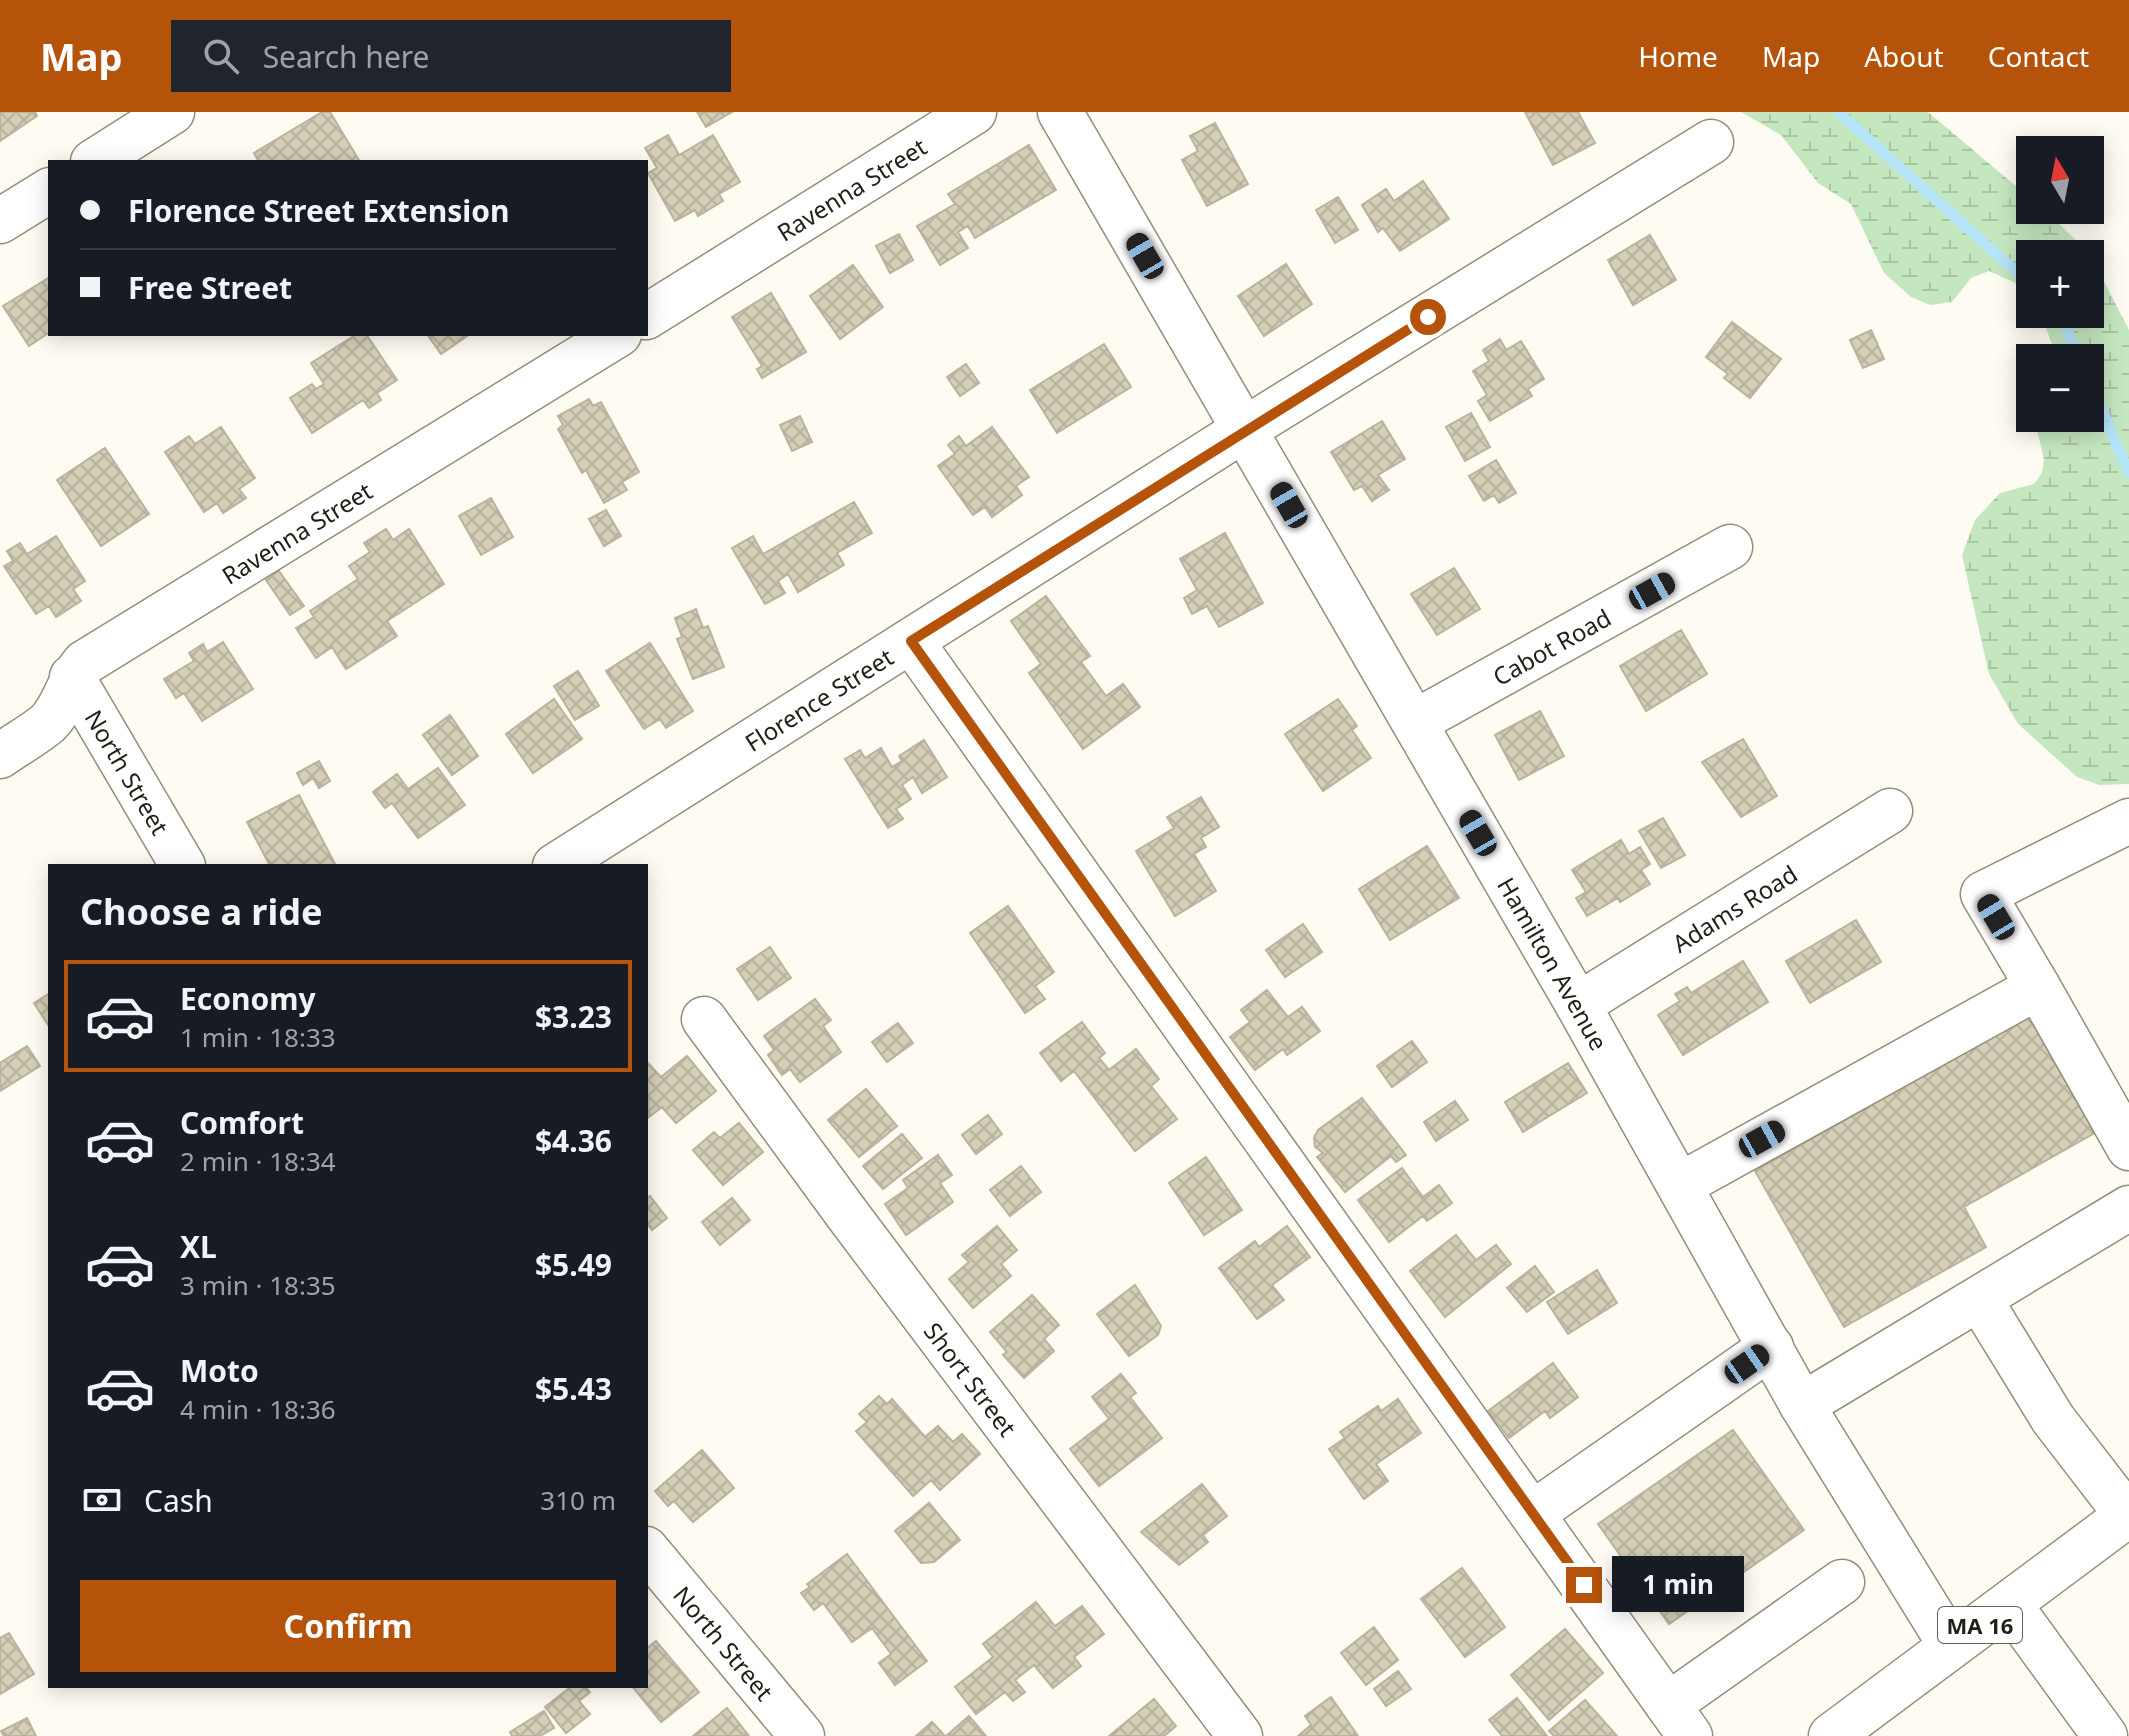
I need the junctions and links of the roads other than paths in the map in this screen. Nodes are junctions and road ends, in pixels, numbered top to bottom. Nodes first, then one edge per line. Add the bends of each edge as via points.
1 (172, 112) edge
2 (974, 112) edge
3 (1060, 112) edge
4 (1711, 142) dead end
5 (96, 160) edge
6 (48, 191) edge
7 (0, 221) edge
8 (648, 316) edge
9 (616, 336) edge
10 (1245, 429) junction
11 (1730, 547) dead end
12 (911, 641) junction
13 (72, 677) junction
14 (1415, 722) junction
15 (5, 743) edge
16 (1890, 811) dead end
17 (2129, 821) edge
18 (182, 864) edge
19 (558, 864) edge
20 (2038, 987) junction
21 (1578, 1005) junction
22 (704, 1019) dead end
23 (2129, 1148) edge
24 (1680, 1185) junction
25 (2129, 1208) edge
26 (1980, 1300) junction
27 (1771, 1347) junction
28 (1802, 1405) junction
29 (1533, 1513) junction
30 (2128, 1515) edge
31 (648, 1551) edge
32 (1842, 1582) dead end
33 (2009, 1604) junction
34 (1951, 1646) junction
35 (1679, 1720) edge
36 (802, 1736) edge
37 (1240, 1736) edge
38 (1831, 1736) edge
39 (2105, 1736) edge

1 - 5 street
2 - 8 street, Ravenna Street
3 - 10 street, Hamilton Avenue
4 - 10 street, Florence Street
6 - 7 street
9 - 13 street, Ravenna Street via 84,663
10 - 12 street, Florence Street
10 - 14 street, Hamilton Avenue
11 - 14 street, Cabot Road
12 - 19 street, Florence Street
12 - 29 street
13 - 15 street, Ravenna Street via 48,722
13 - 18 street, North Street
14 - 21 street, Hamilton Avenue
16 - 21 street, Adams Road
17 - 20 street via 1983,894
20 - 23 street
20 - 24 street
21 - 24 street, Hamilton Avenue
22 - 37 street, Short Street
24 - 27 street, Hamilton Avenue
25 - 26 street
26 - 28 street
26 - 30 street via 2053,1419
27 - 28 street, Hamilton Avenue
27 - 29 street
28 - 34 street, Hamilton Avenue
29 - 35 street
30 - 33 street, MA 16
31 - 36 street, North Street
32 - 35 street
33 - 34 street, MA 16
33 - 39 street
34 - 38 street, MA 16

